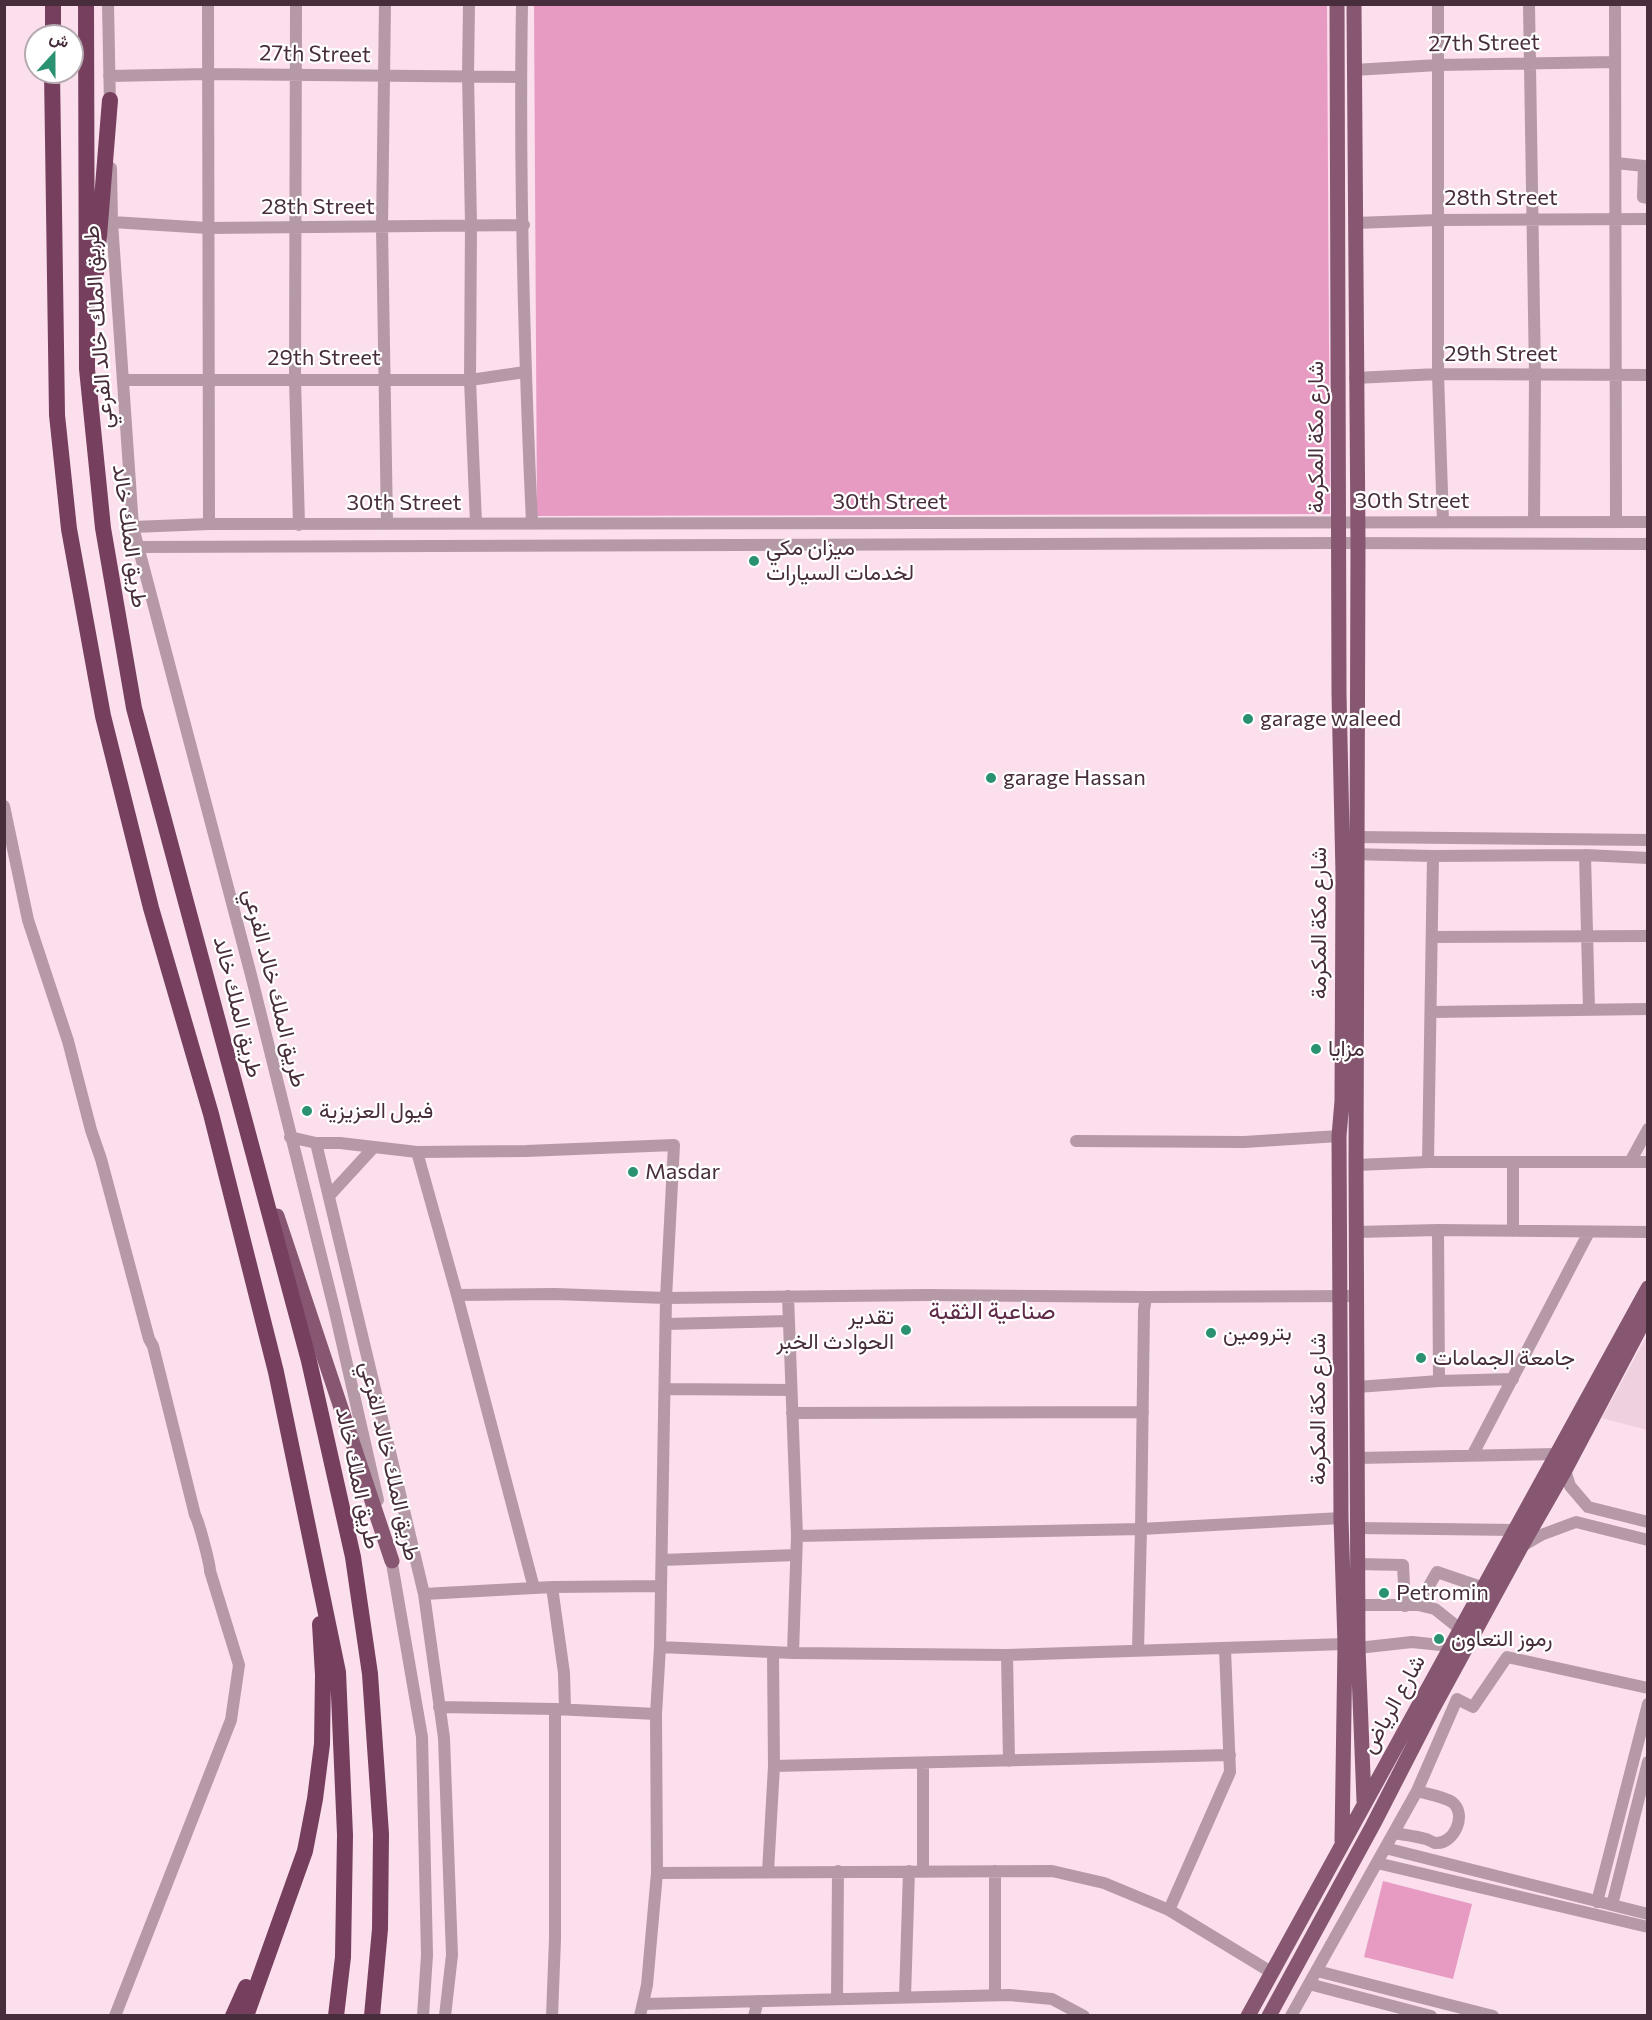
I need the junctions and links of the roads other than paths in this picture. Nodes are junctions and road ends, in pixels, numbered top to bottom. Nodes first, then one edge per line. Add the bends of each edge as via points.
1 (53, 4) edge
2 (86, 4) edge
3 (108, 4) edge
4 (208, 4) edge
5 (296, 4) edge
6 (385, 4) edge
7 (469, 4) edge
8 (522, 4) edge
9 (1337, 4) edge
10 (1354, 4) edge
11 (1438, 4) edge
12 (1529, 4) edge
13 (1615, 4) edge
14 (53, 24) edge
15 (1615, 62) junction
16 (1530, 63) junction
17 (1438, 65) junction
18 (1354, 70) junction
19 (208, 74) junction
20 (295, 75) junction
21 (468, 75) junction
22 (109, 76) junction
23 (384, 76) junction
24 (521, 77) junction
25 (52, 84) edge
26 (110, 100) junction
27 (1616, 163) junction
28 (1647, 198) edge
29 (1533, 219) junction
30 (1616, 219) junction
31 (1647, 219) edge
32 (1438, 220) junction
33 (112, 222) junction
34 (471, 224) junction
35 (1355, 224) junction
36 (524, 225) junction
37 (382, 227) junction
38 (208, 228) junction
39 (296, 228) junction
40 (87, 369) junction
41 (525, 372) junction
42 (1438, 374) junction
43 (1535, 375) junction
44 (1616, 375) junction
45 (1647, 375) edge
46 (1355, 378) junction
47 (295, 379) junction
48 (384, 379) junction
49 (123, 380) junction
50 (208, 380) junction
51 (470, 380) junction
52 (1338, 522) junction
53 (1357, 522) junction
54 (1443, 522) junction
55 (1534, 522) junction
56 (1617, 522) junction
57 (1647, 522) edge
58 (209, 524) junction
59 (387, 524) junction
60 (476, 524) junction
61 (532, 524) junction
62 (299, 525) junction
63 (133, 527) junction
64 (1338, 543) junction
65 (1358, 543) junction
66 (1647, 544) edge
67 (137, 548) junction
68 (4, 806) edge
69 (1356, 837) junction
70 (1647, 840) edge
71 (1350, 854) junction
72 (1585, 855) junction
73 (1433, 856) junction
74 (1647, 858) edge
75 (1647, 936) edge
76 (1432, 937) junction
77 (1586, 937) junction
78 (1647, 1009) edge
79 (1589, 1010) junction
80 (1432, 1012) junction
81 (243, 1116) junction
82 (1647, 1129) edge
83 (1339, 1136) junction
84 (291, 1137) junction
85 (1076, 1141) dead end
86 (316, 1143) junction
87 (374, 1147) junction
88 (417, 1152) junction
89 (1514, 1161) junction
90 (1428, 1162) junction
91 (1630, 1162) junction
92 (1647, 1162) edge
93 (1356, 1165) junction
94 (329, 1196) junction
95 (1438, 1230) junction
96 (1513, 1231) junction
97 (1357, 1232) junction
98 (1589, 1232) junction
99 (1647, 1232) edge
100 (1647, 1288) edge
101 (458, 1295) junction
102 (788, 1296) junction
103 (1357, 1296) junction
104 (1146, 1297) junction
105 (1340, 1297) junction
106 (666, 1298) junction
107 (1647, 1313) edge
108 (789, 1321) junction
109 (666, 1324) junction
110 (1513, 1378) junction
111 (1439, 1381) junction
112 (1357, 1387) junction
113 (665, 1389) junction
114 (791, 1390) junction
115 (1143, 1412) junction
116 (792, 1413) junction
117 (1342, 1451) junction
118 (1473, 1454) junction
119 (1557, 1454) junction
120 (1357, 1463) junction
121 (1565, 1470) junction
122 (1588, 1508) junction
123 (1341, 1518) junction
124 (1647, 1522) edge
125 (1582, 1524) junction
126 (1141, 1528) junction
127 (1358, 1528) junction
128 (1515, 1530) junction
129 (797, 1536) junction
130 (1647, 1540) edge
131 (1521, 1547) junction
132 (796, 1555) junction
133 (662, 1560) junction
134 (392, 1561) junction
135 (1358, 1564) junction
136 (317, 1566) junction
137 (661, 1586) junction
138 (552, 1587) junction
139 (534, 1588) junction
140 (1484, 1588) junction
141 (424, 1594) junction
142 (1358, 1605) junction
143 (1418, 1605) junction
144 (1405, 1606) junction
145 (1460, 1629) junction
146 (1351, 1646) junction
147 (1450, 1646) junction
148 (660, 1647) junction
149 (1225, 1649) junction
150 (1138, 1650) junction
151 (773, 1653) junction
152 (793, 1653) junction
153 (1007, 1655) junction
154 (1647, 1688) edge
155 (1647, 1704) edge
156 (1426, 1706) junction
157 (439, 1707) junction
158 (560, 1709) junction
159 (656, 1714) junction
160 (1230, 1755) junction
161 (1009, 1761) junction
162 (923, 1762) junction
163 (1647, 1762) edge
164 (1363, 1764) junction
165 (1385, 1765) junction
166 (774, 1766) junction
167 (1417, 1791) junction
168 (1364, 1801) junction
169 (1394, 1833) junction
170 (1342, 1841) junction
171 (1385, 1848) junction
172 (1377, 1863) junction
173 (909, 1871) junction
174 (995, 1871) junction
175 (768, 1872) junction
176 (838, 1872) junction
177 (923, 1872) junction
178 (657, 1873) junction
179 (285, 1902) junction
180 (1597, 1902) junction
181 (1612, 1905) junction
182 (1169, 1910) junction
183 (1647, 1914) edge
184 (1647, 1927) edge
185 (1317, 1971) junction
186 (1271, 1972) junction
187 (1309, 1984) junction
188 (995, 1995) junction
189 (905, 1997) junction
190 (837, 1999) junction
191 (758, 2001) junction
192 (642, 2010) edge
193 (116, 2016) edge
194 (233, 2016) edge
195 (246, 2016) edge
196 (336, 2016) edge
197 (372, 2016) edge
198 (423, 2016) edge
199 (445, 2016) edge
200 (552, 2016) edge
201 (754, 2016) edge
202 (1084, 2016) edge
203 (1248, 2016) edge
204 (1269, 2016) edge
205 (1292, 2016) edge
206 (1431, 2016) edge
207 (1494, 2016) edge

1 - 14 highway
2 - 40 highway, طريق الملك خالد
3 - 22 street, طريق الملك خالد الفرعي
4 - 19 street
5 - 20 street
6 - 23 street
7 - 21 street
8 - 24 street
9 - 52 main road, شارع مكة المكرمة
10 - 18 main road, شارع مكة المكرمة
11 - 17 street
12 - 16 street
13 - 15 street
15 - 16 street, 27th Street
15 - 27 street
16 - 17 street, 27th Street
16 - 29 street
17 - 18 street, 27th Street
17 - 32 street
18 - 35 main road, شارع مكة المكرمة
19 - 20 street, 27th Street
19 - 22 street, 27th Street
19 - 38 street
20 - 23 street, 27th Street
20 - 39 street
21 - 23 street, 27th Street
21 - 24 street, 27th Street
21 - 34 street
22 - 26 street, طريق الملك خالد الفرعي
23 - 37 street
24 - 36 street
25 - 136 highway via 57,415 69,529 103,716 276,1372
26 - 33 street, طريق الملك خالد الفرعي
26 - 40 highway
27 - 28 street via 1644,166 1643,197
27 - 30 street
29 - 30 street, 28th Street
29 - 32 street, 28th Street
29 - 43 street
30 - 31 street, 28th Street
30 - 44 street
32 - 35 street, 28th Street
32 - 42 street
33 - 38 street, 28th Street
33 - 49 street, طريق الملك خالد الفرعي
34 - 36 street, 28th Street
34 - 37 street, 28th Street
34 - 51 street
35 - 46 main road, شارع مكة المكرمة
36 - 41 street
37 - 39 street, 28th Street
37 - 48 street
38 - 39 street, 28th Street
38 - 50 street
39 - 47 street
40 - 81 highway, طريق الملك خالد via 103,528 134,708
41 - 51 street, 29th Street
41 - 61 street
42 - 43 street, 29th Street
42 - 46 street, 29th Street
42 - 54 street
43 - 44 street, 29th Street
43 - 55 street
44 - 45 street, 29th Street
44 - 56 street
46 - 53 main road, شارع مكة المكرمة
47 - 48 street, 29th Street
47 - 50 street, 29th Street
47 - 62 street
48 - 51 street, 29th Street
48 - 59 street
49 - 50 street, 29th Street
49 - 63 street, طريق الملك خالد الفرعي
50 - 58 street
51 - 60 street
52 - 53 street, 30th Street
52 - 61 street, 30th Street
52 - 64 main road, شارع مكة المكرمة
53 - 54 street, 30th Street
53 - 65 main road, شارع مكة المكرمة
54 - 55 street, 30th Street
55 - 56 street, 30th Street
56 - 57 street, 30th Street
58 - 62 street, 30th Street
58 - 63 street, 30th Street
59 - 60 street, 30th Street
59 - 62 street, 30th Street
60 - 61 street, 30th Street
63 - 67 street, طريق الملك خالد الفرعي
64 - 65 street, 30th Street
64 - 67 street, 30th Street
64 - 71 main road, شارع مكة المكرمة
65 - 66 street, 30th Street
65 - 69 main road, شارع مكة المكرمة
67 - 84 street, طريق الملك خالد الفرعي
68 - 193 street via 28,920 68,1041 153,1346 200,1537 239,1665 231,1720
69 - 70 street
69 - 71 main road, شارع مكة المكرمة
71 - 73 street
71 - 83 main road, شارع مكة المكرمة
71 - 93 main road, شارع مكة المكرمة
72 - 73 street
72 - 74 street
72 - 77 street
73 - 76 street
75 - 77 street
76 - 77 street
76 - 80 street
77 - 79 street
78 - 79 street
79 - 80 street
80 - 90 street
81 - 134 main road
81 - 197 highway, طريق الملك خالد via 309,1361 353,1557 368,1662 381,1834 380,1929
82 - 91 street
83 - 85 street via 1244,1142
83 - 105 main road, شارع مكة المكرمة
84 - 86 street
84 - 134 street, طريق الملك خالد الفرعي
86 - 87 street
86 - 94 street
87 - 88 street
87 - 94 street
88 - 101 street
88 - 106 street via 674,1145
89 - 90 street
89 - 91 street
89 - 96 street
90 - 93 street
91 - 92 street
93 - 97 main road, شارع مكة المكرمة
94 - 141 street
95 - 96 street
95 - 97 street
95 - 111 street
96 - 98 street
97 - 103 main road, شارع مكة المكرمة
98 - 99 street
98 - 110 street
100 - 119 main road, شارع الرياض
101 - 106 street
101 - 139 street
102 - 104 street
102 - 106 street
102 - 108 street
103 - 105 street
103 - 112 main road, شارع مكة المكرمة
104 - 105 street
104 - 115 street
105 - 117 main road, شارع مكة المكرمة
106 - 109 street
107 - 121 main road, شارع الرياض
108 - 109 street
108 - 114 street
109 - 113 street
110 - 111 street
110 - 118 street
111 - 112 street
112 - 120 main road, شارع مكة المكرمة
113 - 114 street
113 - 133 street
114 - 116 street
115 - 116 street
115 - 126 street
116 - 129 street
117 - 120 main road via 1351,1467
117 - 123 main road, شارع مكة المكرمة
118 - 119 street
118 - 120 street
119 - 128 main road, شارع الرياض
120 - 127 main road, شارع مكة المكرمة
121 - 122 street via 1570,1486
121 - 131 main road, شارع الرياض
122 - 124 street
122 - 125 street
123 - 126 street
123 - 146 main road, شارع مكة المكرمة
125 - 130 street
125 - 131 street via 1576,1522 1541,1535
126 - 129 street
126 - 150 street
127 - 128 street
127 - 135 main road, شارع مكة المكرمة
128 - 140 main road, شارع الرياض
129 - 132 street
131 - 156 main road, شارع الرياض
132 - 133 street
132 - 152 street
133 - 137 street
134 - 198 street, طريق الملك خالد الفرعي via 422,1737 427,1955
135 - 142 main road, شارع مكة المكرمة
135 - 144 street via 1403,1565
136 - 179 highway via 322,1744 305,1851
136 - 196 highway via 338,1672 345,1834 343,1957
137 - 138 street
137 - 148 street
138 - 139 street
138 - 158 street via 564,1673
139 - 141 street
140 - 143 street via 1437,1572
140 - 145 main road, شارع الرياض
141 - 157 street
142 - 144 street
142 - 146 main road, شارع مكة المكرمة
143 - 144 street
143 - 145 street via 1435,1609
145 - 147 main road, شارع الرياض
146 - 147 street via 1412,1642
146 - 149 street
146 - 164 main road, شارع مكة المكرمة
146 - 170 main road, شارع مكة المكرمة
147 - 156 main road, شارع الرياض
148 - 151 street
148 - 159 street
149 - 150 street
149 - 160 street
150 - 153 street
151 - 152 street
151 - 166 street
152 - 153 street
153 - 161 street
154 - 167 street via 1506,1657 1473,1707 1457,1699
155 - 180 street
156 - 165 main road, شارع الرياض
156 - 204 main road, شارع الرياض via 1373,1825
157 - 158 street
157 - 199 street via 444,1738 452,1955
158 - 159 street
158 - 200 street
159 - 178 street
160 - 161 street
160 - 182 street via 1230,1772 1222,1794
161 - 162 street
162 - 166 street
162 - 177 street
163 - 181 street
164 - 165 main road
164 - 168 main road, شارع مكة المكرمة
165 - 168 main road, شارع الرياض
166 - 175 street
167 - 169 street
167 - 169 street via 1454,1803 1458,1810 1455,1833 1436,1843
168 - 170 main road, شارع الرياض
169 - 171 street
170 - 186 main road, شارع الرياض
171 - 172 street
171 - 180 street
172 - 184 street
172 - 185 street
173 - 176 street
173 - 177 street
173 - 189 street
174 - 177 street
174 - 182 street via 1052,1871 1104,1883
174 - 188 street
175 - 176 street
175 - 178 street
176 - 190 street
178 - 192 street
179 - 194 highway
179 - 195 highway
180 - 181 street
181 - 183 street
182 - 186 street
185 - 187 street
185 - 207 street
186 - 203 main road, شارع الرياض
187 - 205 street
187 - 206 street
188 - 189 street
188 - 202 street via 1052,1999
189 - 190 street
190 - 191 street
191 - 192 street
191 - 201 street

